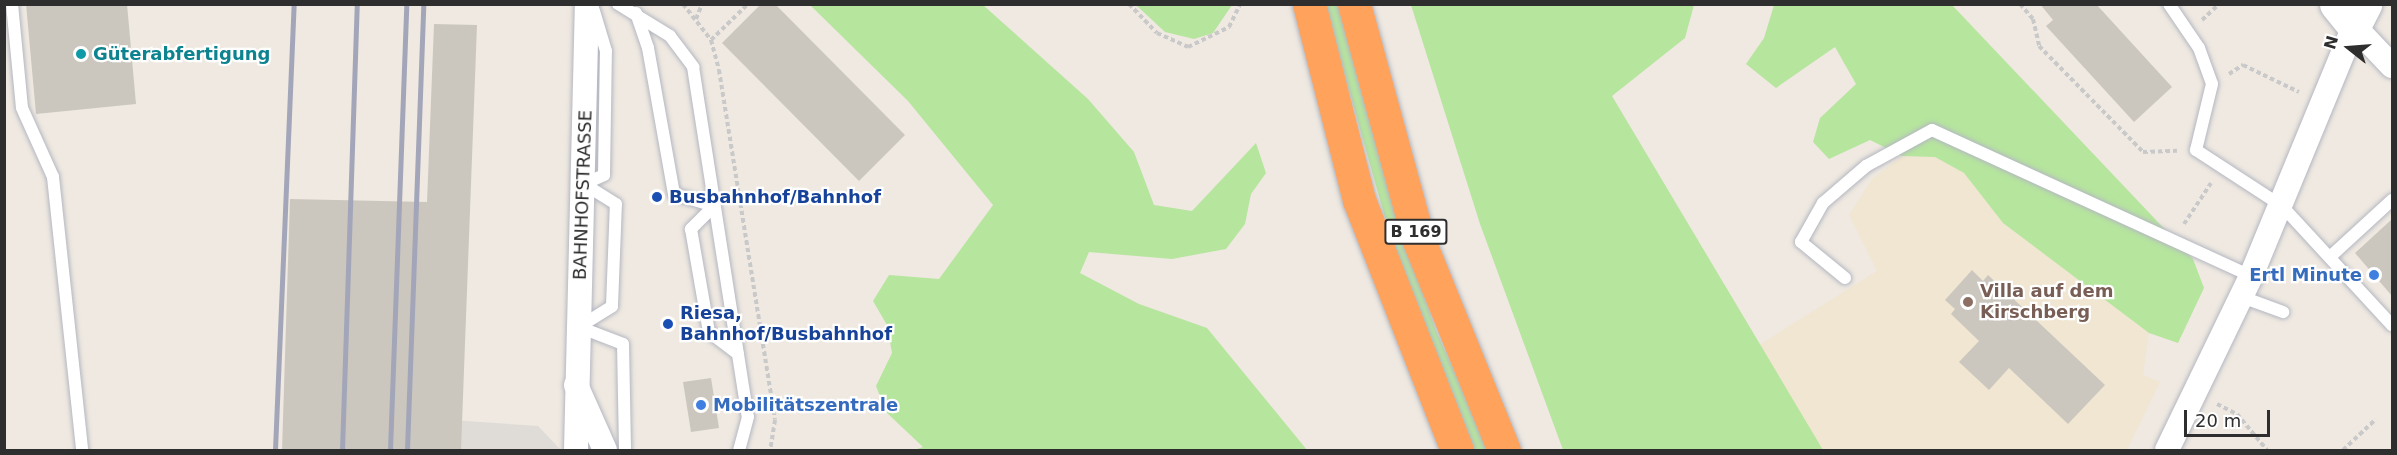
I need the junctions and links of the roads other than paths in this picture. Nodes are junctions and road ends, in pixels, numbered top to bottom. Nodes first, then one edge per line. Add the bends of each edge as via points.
1 (12, 4) edge
2 (587, 4) edge
3 (591, 4) edge
4 (618, 4) edge
5 (1309, 4) edge
6 (1354, 4) edge
7 (2169, 4) edge
8 (2352, 12) edge
9 (636, 13) junction
10 (2392, 66) edge
11 (584, 184) junction
12 (2392, 200) edge
13 (714, 206) junction
14 (2282, 206) junction
15 (2331, 256) junction
16 (1845, 278) dead end
17 (2247, 286) junction
18 (2283, 312) dead end
19 (2392, 325) edge
20 (579, 327) junction
21 (738, 354) junction
22 (576, 385) junction
23 (622, 419) junction
24 (607, 446) edge
25 (82, 450) edge
26 (576, 450) edge
27 (625, 450) edge
28 (739, 450) edge
29 (1457, 450) edge
30 (1504, 450) edge
31 (2167, 450) edge

1 - 25 lane via 22,108 53,177
2 - 11 street, BAHNHOFSTRASSE
3 - 11 lane via 606,51 604,175
4 - 9 lane
5 - 29 highway, B 169 via 1359,200
6 - 30 highway, B 169 via 1419,241
7 - 14 lane via 2199,48 2212,84 2196,150
8 - 10 street
8 - 14 street via 2324,105
9 - 13 lane via 670,36 693,67
9 - 13 lane via 648,48 674,194
11 - 20 street, BAHNHOFSTRASSE
11 - 20 lane via 616,204 612,306
12 - 15 lane
13 - 21 lane
13 - 21 lane via 691,229 709,332
14 - 15 lane
14 - 17 street
15 - 19 lane
16 - 17 lane via 1801,242 1823,203 1866,166 1932,130 2168,242
17 - 18 lane
17 - 31 street
20 - 22 street, BAHNHOFSTRASSE
20 - 23 lane via 623,344
21 - 28 lane via 748,417
22 - 24 street, BAHNHOFSTRASSE
22 - 26 street, BAHNHOFSTRASSE
23 - 24 lane
23 - 27 lane

